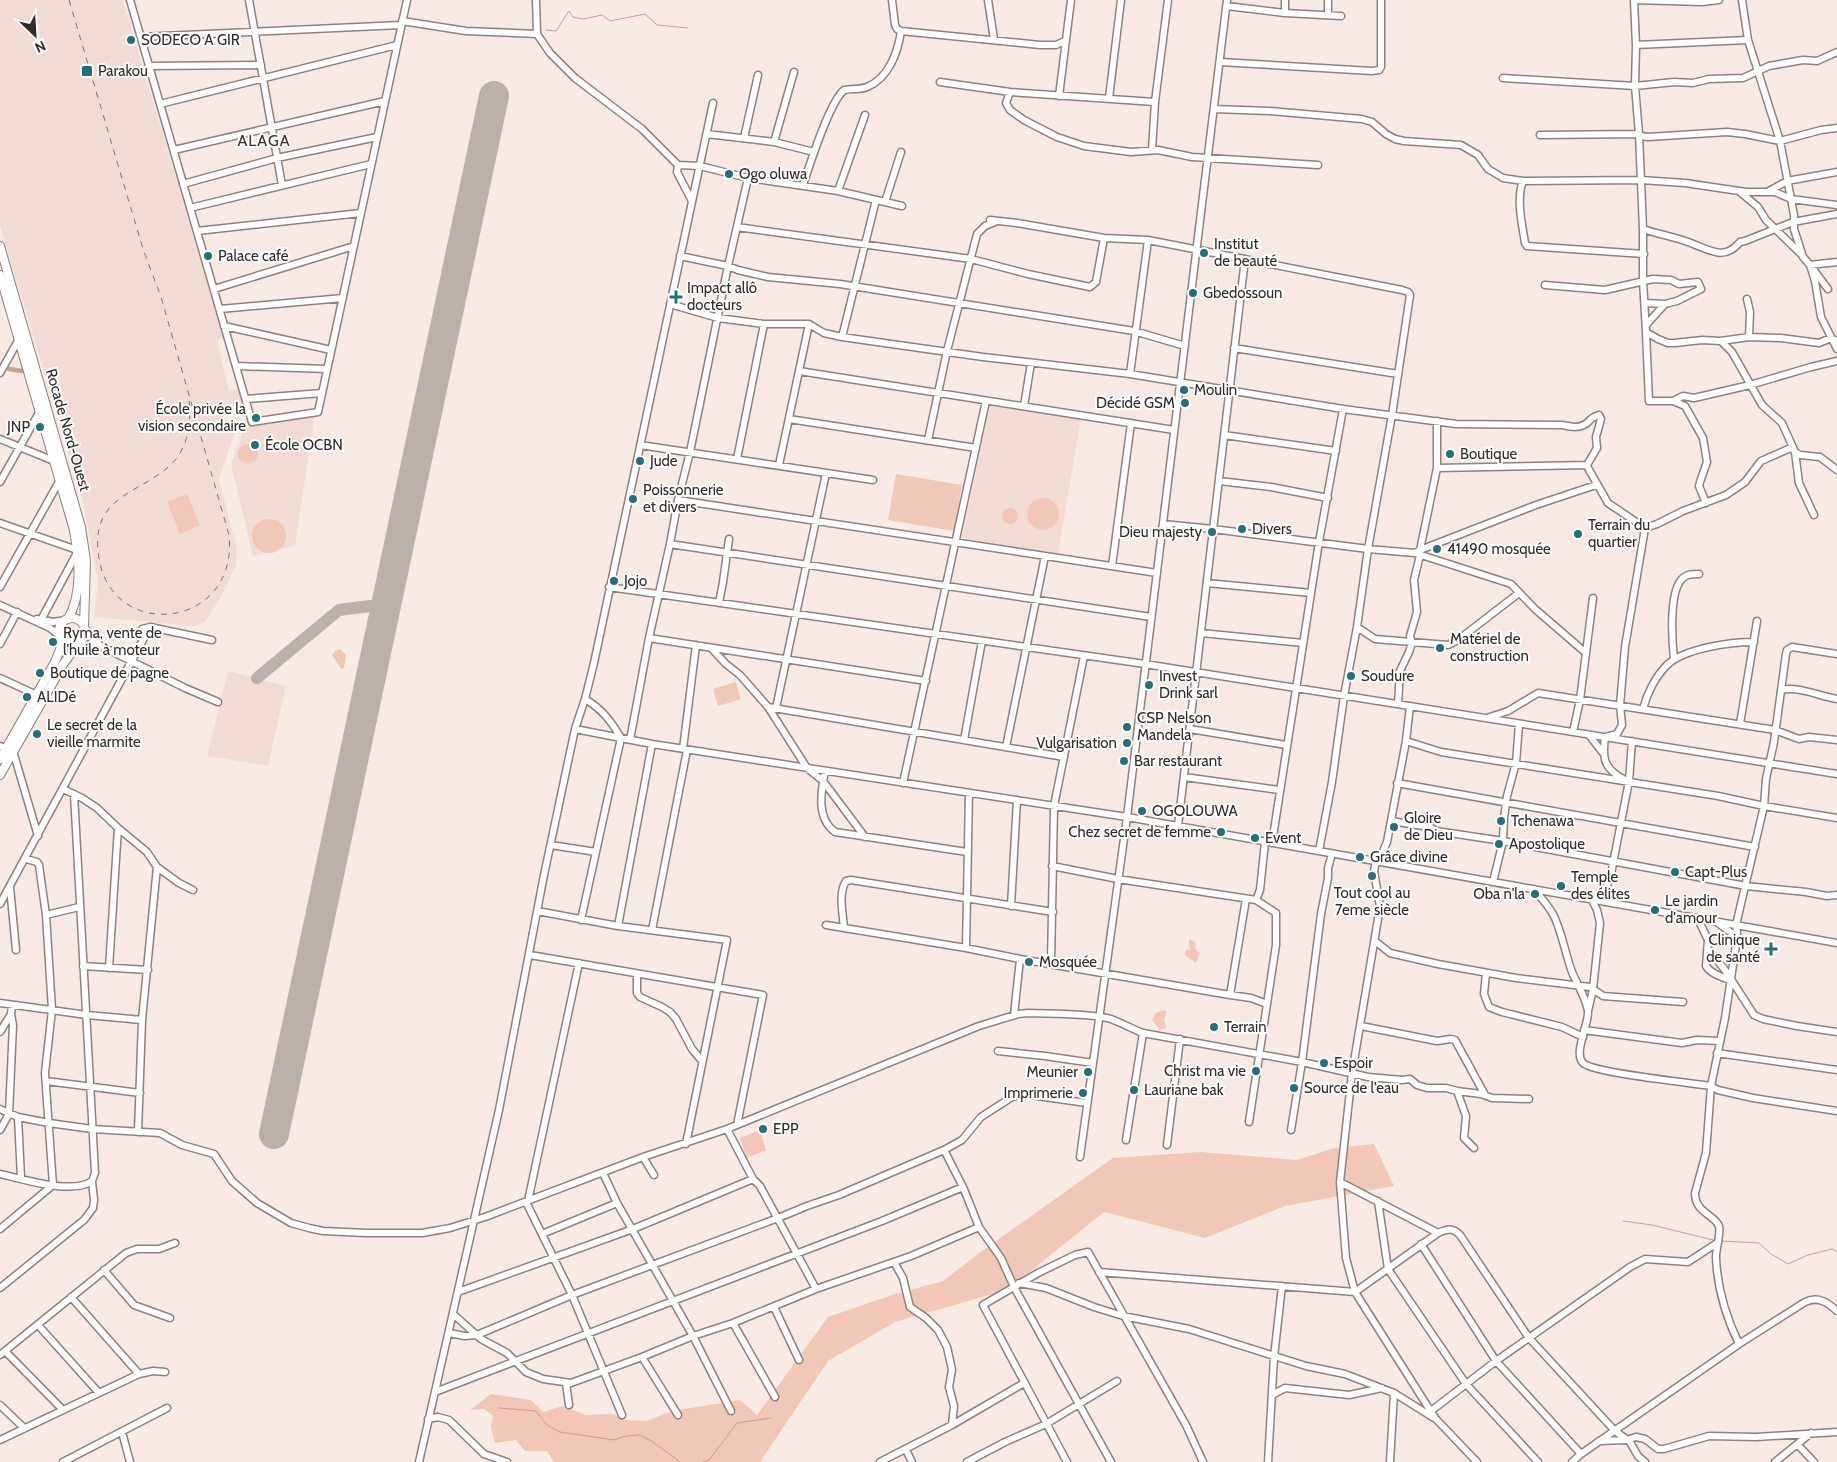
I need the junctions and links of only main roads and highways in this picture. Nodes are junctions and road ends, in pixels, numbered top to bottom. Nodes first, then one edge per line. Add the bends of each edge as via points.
1 (0, 246) edge
2 (3, 279) edge
3 (67, 620) junction
4 (84, 627) junction
5 (61, 637) junction
6 (78, 643) junction
7 (7, 748) edge
8 (0, 759) edge
9 (0, 775) edge

1 - 2 main road, Rocade Nord-Ouest
2 - 3 main road, Rocade Nord-Ouest via 70,514 77,552 77,594
2 - 4 main road, Rocade Nord-Ouest via 82,527 86,561
3 - 4 main road via 79,620
3 - 5 main road via 61,626
4 - 6 main road via 84,637
5 - 6 main road via 67,642
5 - 7 main road via 58,656
6 - 7 main road
7 - 8 main road
7 - 9 main road

